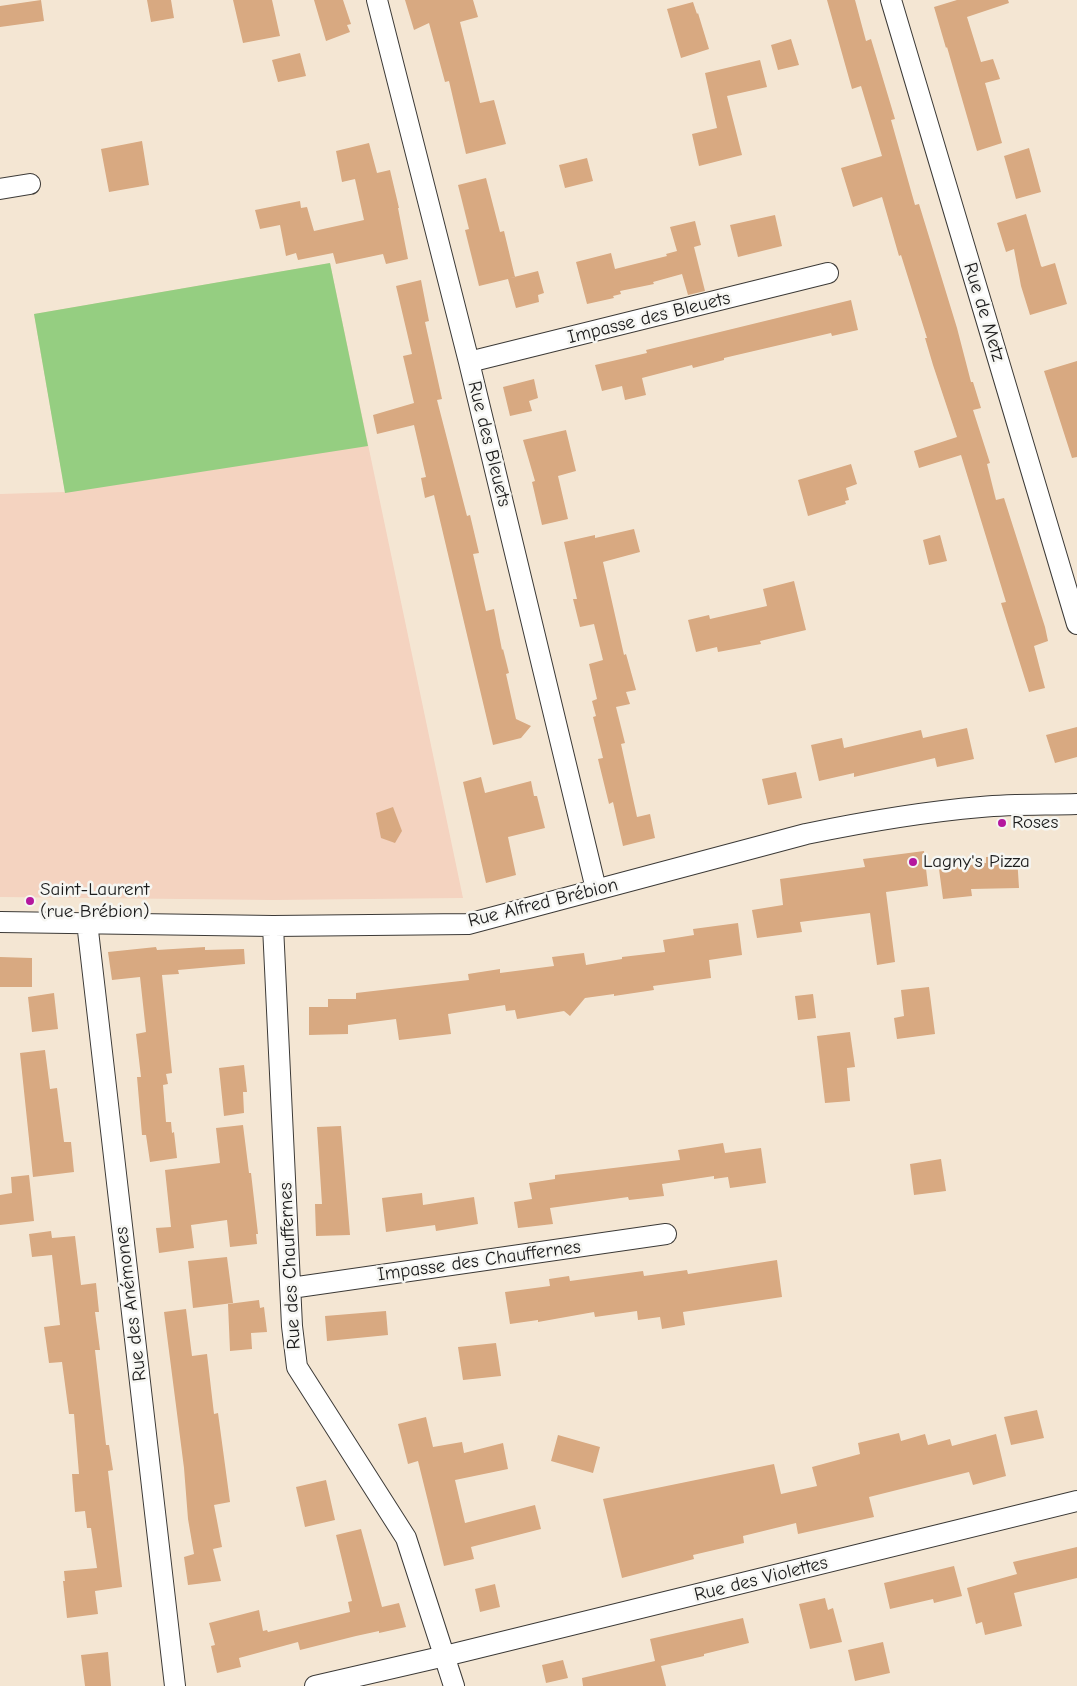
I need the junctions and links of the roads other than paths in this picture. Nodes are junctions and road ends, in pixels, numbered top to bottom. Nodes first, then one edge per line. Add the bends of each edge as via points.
1 (377, 0) edge
2 (891, 0) edge
3 (30, 184) dead end
4 (0, 189) edge
5 (828, 273) dead end
6 (469, 362) junction
7 (1077, 624) edge
8 (1077, 804) edge
9 (596, 889) junction
10 (0, 922) edge
11 (87, 922) junction
12 (273, 926) junction
13 (666, 1234) dead end
14 (291, 1288) junction
15 (1077, 1501) edge
16 (445, 1656) junction
17 (175, 1686) edge
18 (315, 1686) edge
19 (454, 1686) edge

1 - 6 street, Rue des Bleuets
2 - 7 street, Rue de Metz
3 - 4 street
5 - 6 street, Impasse des Bleuets
6 - 9 street, Rue des Bleuets
8 - 9 street, Rue Alfred Brébion via 982,807 892,818 806,834
9 - 12 street, Rue Alfred Brébion via 468,924
10 - 11 street, Rue Alfred Brébion
11 - 12 street, Rue Alfred Brébion
11 - 17 street, Rue des Anémones
12 - 14 street, Rue des Chauffernes
13 - 14 street, Impasse des Chauffernes
14 - 16 street, Rue des Chauffernes via 297,1367 406,1538
15 - 16 street, Rue des Violettes
16 - 18 street, Rue des Violettes
16 - 19 street, Rue des Chauffernes

